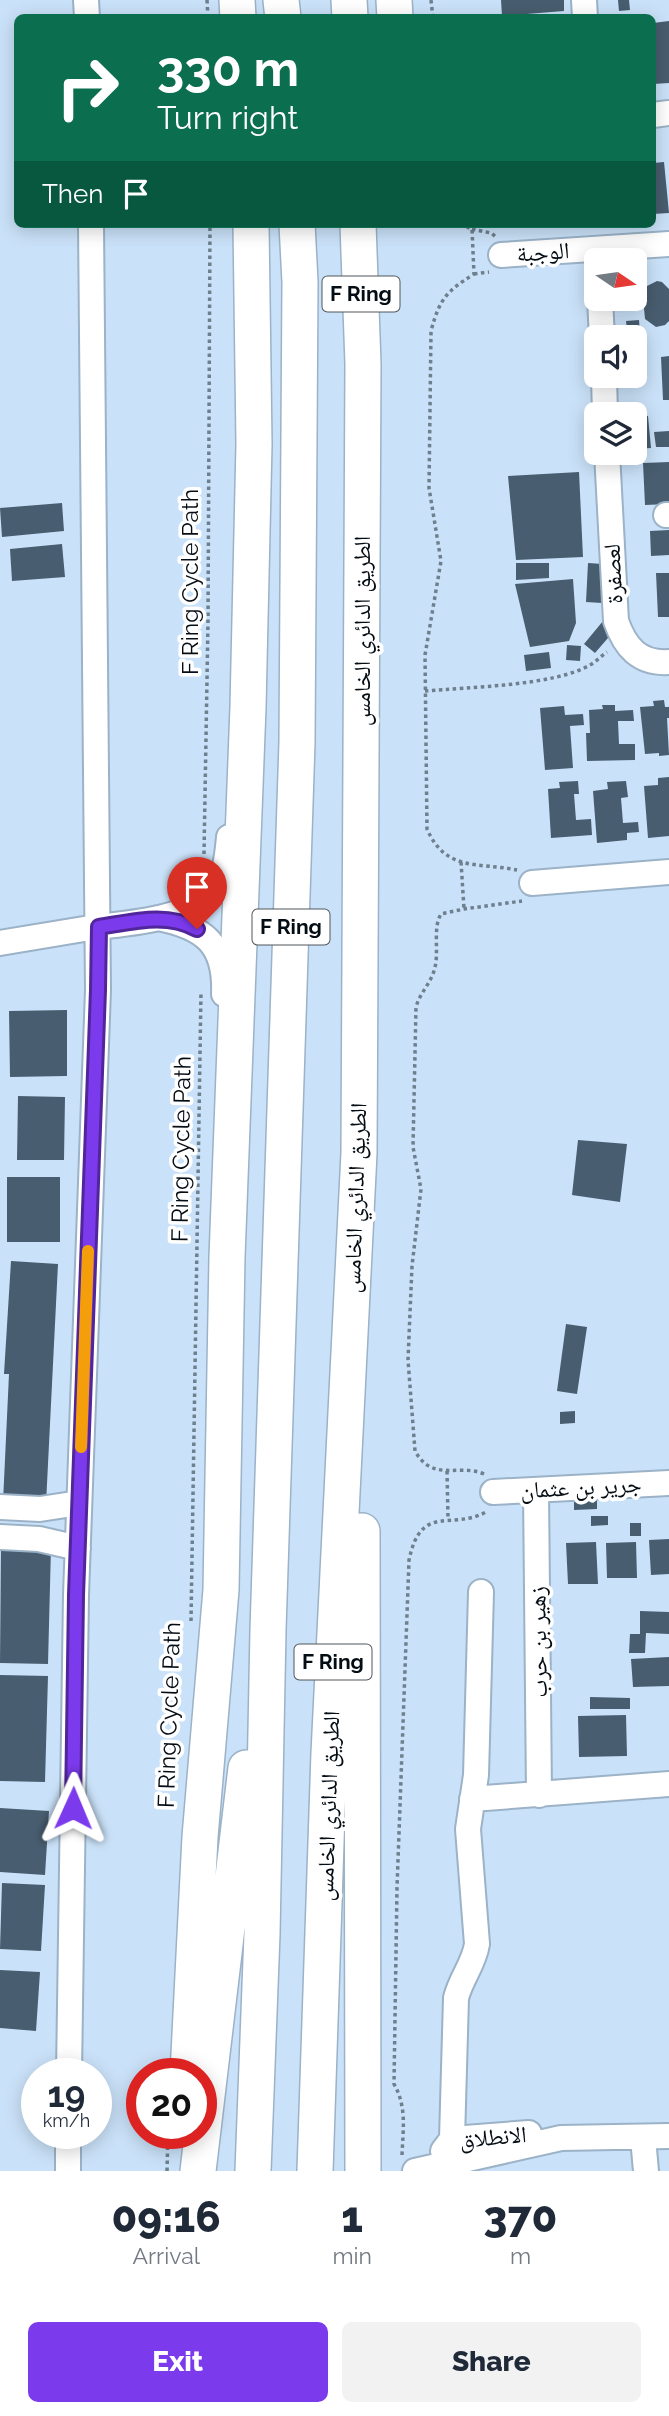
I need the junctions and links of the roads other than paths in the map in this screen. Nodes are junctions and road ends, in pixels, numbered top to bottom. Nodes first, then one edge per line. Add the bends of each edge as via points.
1 (91, 228) edge
2 (251, 228) edge
3 (297, 228) edge
4 (358, 228) edge
5 (379, 228) edge
6 (669, 244) edge
7 (643, 248) edge
8 (501, 255) dead end
9 (584, 255) edge
10 (363, 364) junction
11 (608, 465) edge
12 (669, 662) edge
13 (248, 707) junction
14 (669, 872) edge
15 (532, 883) road end
16 (157, 918) junction
17 (99, 927) junction
18 (0, 943) edge
19 (359, 1153) junction
20 (231, 1180) junction
21 (669, 1483) edge
22 (536, 1490) junction
23 (493, 1492) road end
24 (79, 1503) junction
25 (0, 1507) edge
26 (0, 1537) edge
27 (78, 1548) junction
28 (481, 1592) dead end
29 (268, 1630) junction
30 (669, 1784) edge
31 (539, 1795) junction
32 (472, 1800) junction
33 (69, 2058) edge
34 (189, 2058) edge
35 (669, 2136) edge
36 (561, 2138) junction
37 (643, 2138) junction
38 (452, 2139) junction
39 (68, 2149) edge
40 (188, 2149) edge
41 (408, 2165) edge
42 (442, 2167) edge
43 (68, 2171) edge
44 (187, 2171) edge
45 (198, 2171) edge
46 (253, 2171) edge
47 (316, 2171) edge
48 (363, 2171) edge
49 (646, 2171) edge

1 - 17 street
2 - 13 highway via 254,444
3 - 29 highway, F Ring via 297,742
4 - 10 highway, الطريق الدائري الخامس / F Ring
5 - 10 highway
6 - 7 street, الوجبة
8 - 9 street, الوجبة
10 - 19 highway, الطريق الدائري الخامس / F Ring
11 - 12 street, لعصفرة via 616,621 631,651 658,663
13 - 16 street via 234,754 224,871 204,899
13 - 20 highway
14 - 15 street
16 - 17 street
16 - 20 street via 197,929 223,966 218,1126
17 - 18 street
17 - 24 street
19 - 47 highway, الطريق الدائري الخامس / F Ring via 329,1753
19 - 48 highway
20 - 34 highway via 221,1590 200,1838
21 - 22 street, جرير بن عثمان
22 - 23 street, جرير بن عثمان
22 - 31 street, زهير بن حرب
24 - 25 street via 40,1509
24 - 27 street
26 - 27 street
27 - 33 street
28 - 32 street
29 - 45 highway via 244,1780
29 - 46 highway, F Ring
30 - 31 street
31 - 32 street
32 - 38 street via 468,1829 477,1944 456,1998
35 - 37 street, الانطلاق
36 - 37 street, الانطلاق
36 - 38 street, الانطلاق via 523,2133
36 - 42 street, الانطلاق
37 - 49 street
38 - 42 street, الانطلاق via 444,2148
39 - 43 street
40 - 44 highway
41 - 42 street, الانطلاق

